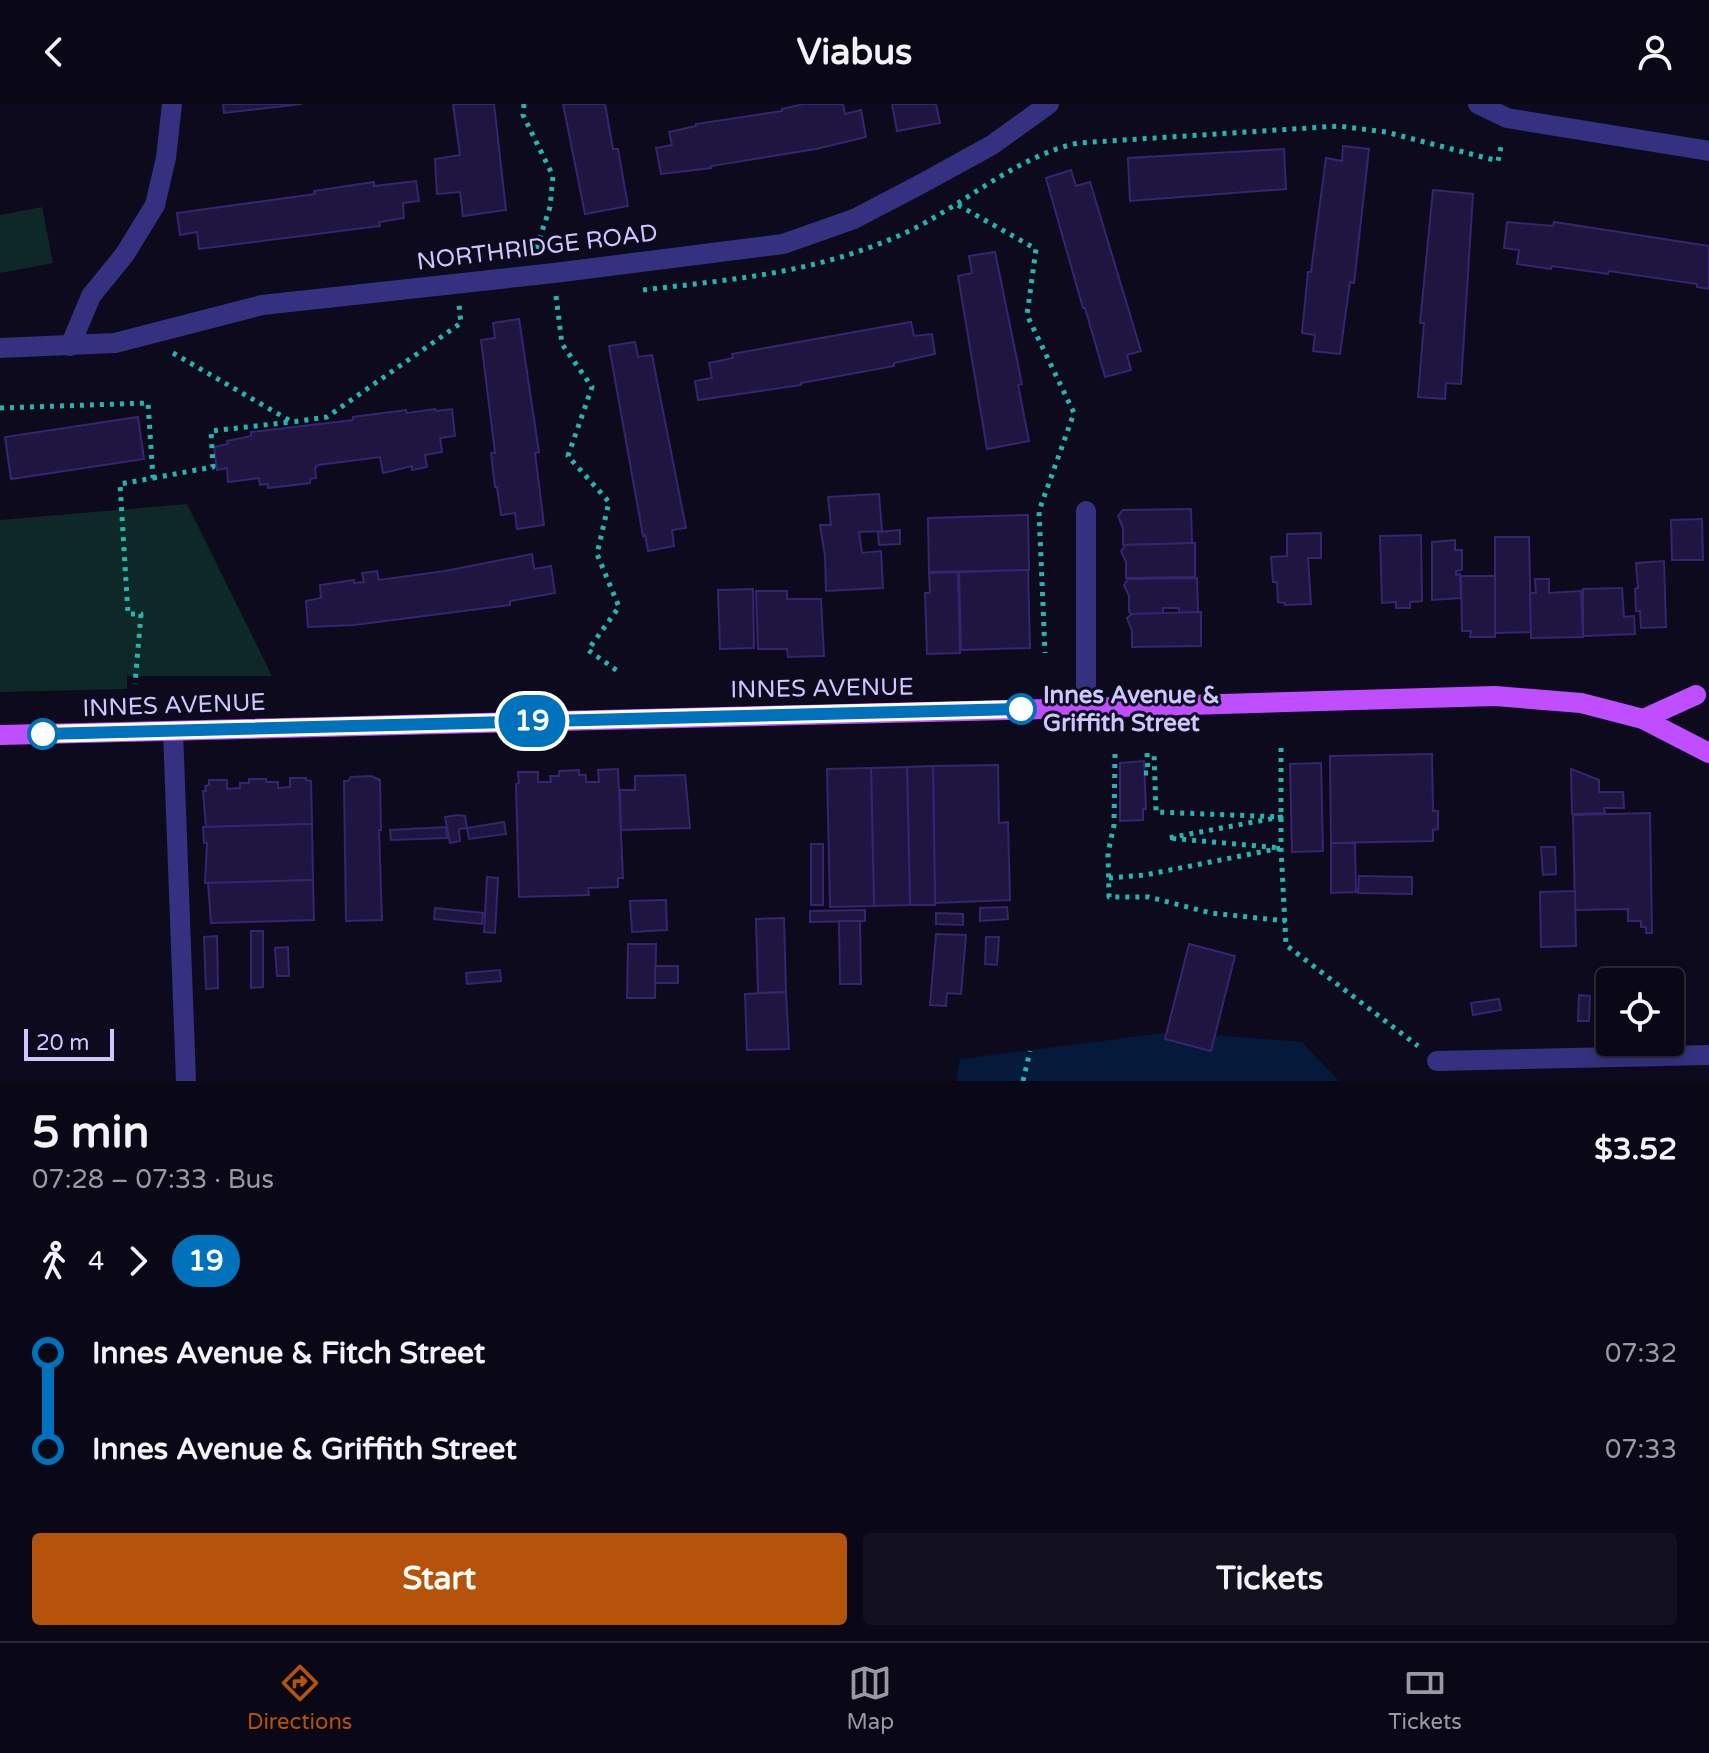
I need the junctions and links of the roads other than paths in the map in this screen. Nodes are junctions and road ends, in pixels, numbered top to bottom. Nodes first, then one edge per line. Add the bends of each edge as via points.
1 (172, 104) edge
2 (1049, 104) edge
3 (1478, 104) edge
4 (1709, 151) edge
5 (70, 346) junction
6 (0, 348) edge
7 (1086, 511) dead end
8 (1702, 695) edge
9 (1086, 708) junction
10 (1643, 719) junction
11 (173, 731) junction
12 (0, 735) edge
13 (1709, 753) edge
14 (1709, 1055) edge
15 (1437, 1061) road end
16 (186, 1081) edge

1 - 5 street via 155,205 91,296
2 - 5 street, NORTHRIDGE ROAD via 992,145 921,184 854,219 783,244 262,305 115,343
3 - 4 street via 1507,118
5 - 6 street, NORTHRIDGE ROAD
7 - 9 street
8 - 10 main road
9 - 10 main road, INNES AVENUE via 1495,696 1581,703
9 - 11 main road, INNES AVENUE
10 - 13 main road, INNES AVENUE
11 - 12 main road, INNES AVENUE
11 - 16 street
14 - 15 street

